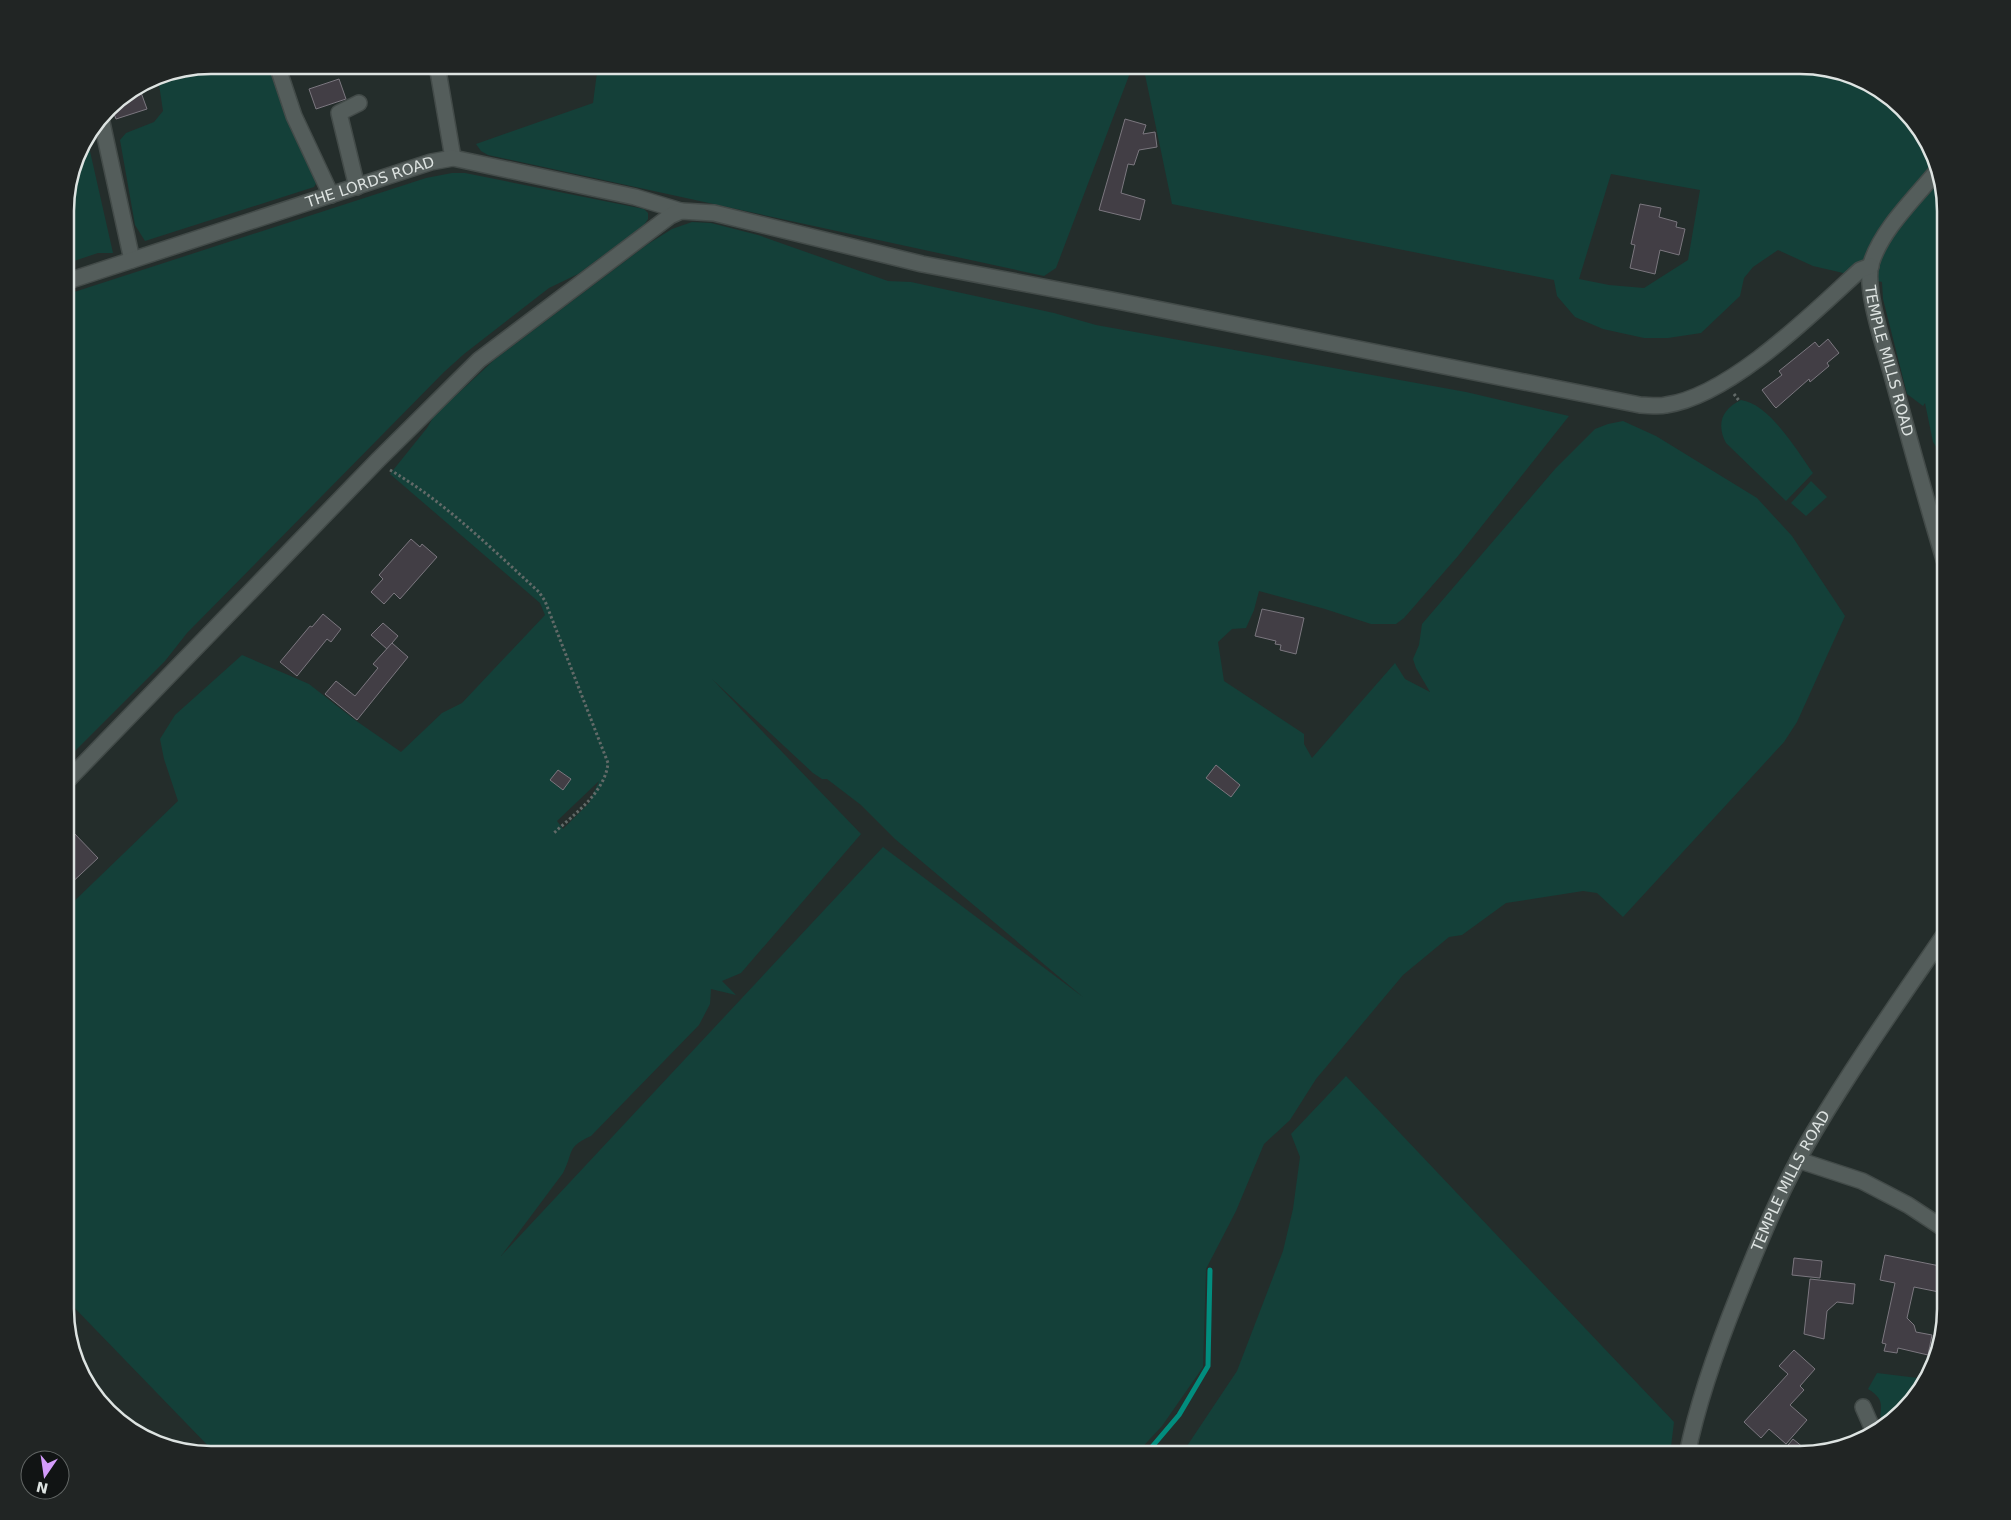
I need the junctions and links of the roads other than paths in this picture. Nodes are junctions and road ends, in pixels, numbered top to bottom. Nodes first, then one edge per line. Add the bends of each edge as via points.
1 (280, 74) edge
2 (438, 74) edge
3 (359, 103) dead end
4 (103, 126) edge
5 (452, 158) junction
6 (1933, 176) edge
7 (357, 187) junction
8 (331, 196) junction
9 (682, 211) junction
10 (132, 260) junction
11 (1870, 266) junction
12 (74, 279) edge
13 (1937, 534) edge
14 (74, 774) edge
15 (1937, 946) edge
16 (1798, 1160) junction
17 (1937, 1224) edge
18 (1863, 1407) dead end
19 (1872, 1426) edge
20 (1688, 1446) edge

1 - 8 street via 294,116
2 - 5 street
3 - 7 street via 339,113
4 - 10 street
5 - 7 street, THE LORDS ROAD
5 - 9 street, THE LORDS ROAD via 635,197
6 - 11 street, TEMPLE MILLS ROAD via 1885,234
7 - 8 street, THE LORDS ROAD
8 - 10 street, THE LORDS ROAD
9 - 11 street, THE LORDS ROAD via 714,212 922,264 1640,405 1666,405 1696,396 1725,381 1778,344 1860,270
9 - 14 street via 670,216 478,360
10 - 12 street, THE LORDS ROAD
11 - 13 street, TEMPLE MILLS ROAD via 1871,293 1881,334
15 - 16 street, TEMPLE MILLS ROAD
16 - 17 street via 1862,1181
16 - 20 street, TEMPLE MILLS ROAD via 1754,1254 1723,1334
18 - 19 street

